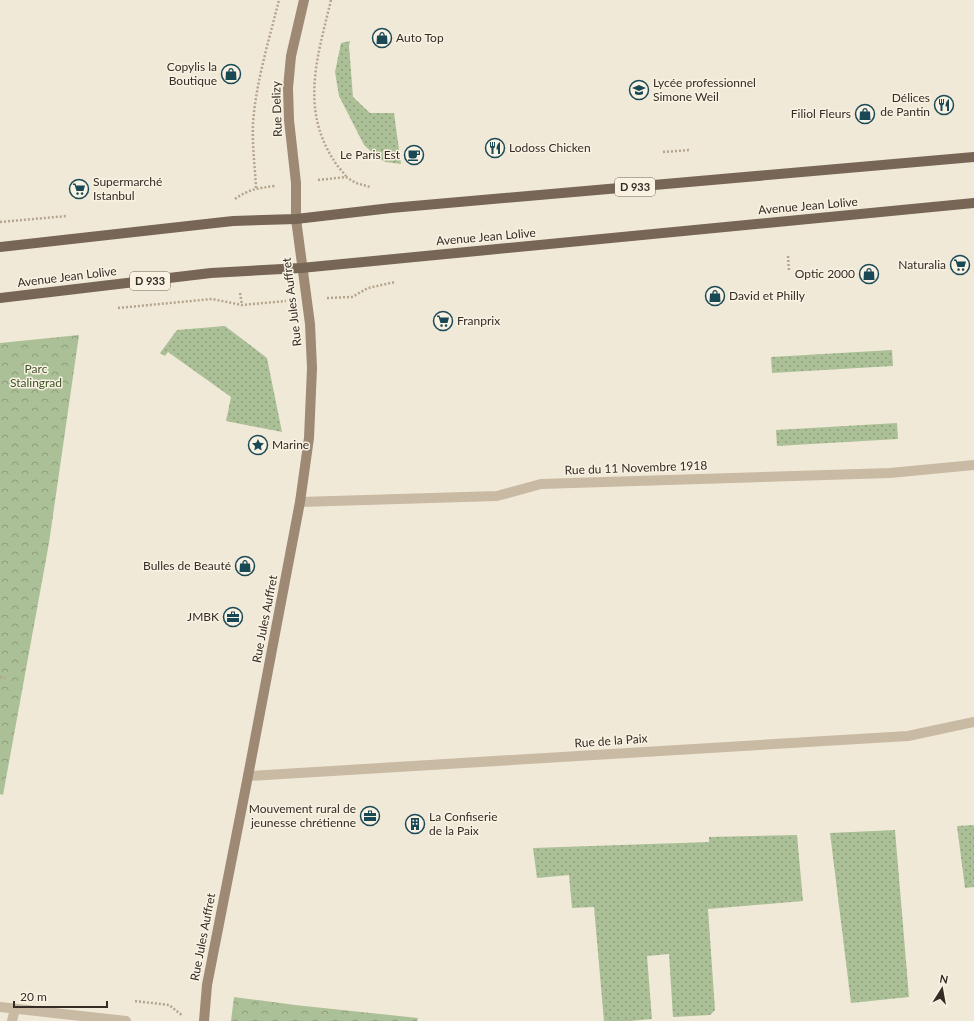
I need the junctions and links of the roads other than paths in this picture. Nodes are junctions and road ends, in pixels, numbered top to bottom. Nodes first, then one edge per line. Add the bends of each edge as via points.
1 (304, 0) edge
2 (974, 157) edge
3 (974, 203) edge
4 (296, 219) junction
5 (0, 247) edge
6 (301, 268) junction
7 (0, 298) edge
8 (974, 465) edge
9 (300, 502) junction
10 (974, 722) edge
11 (248, 776) junction
12 (0, 1007) edge
13 (15, 1009) junction
14 (12, 1021) edge
15 (126, 1021) edge
16 (204, 1021) edge

1 - 4 main road, Rue Delizy via 291,56 288,88 296,183
2 - 4 main road, D 933
3 - 6 main road, Avenue Jean Lolive / D 933
4 - 5 main road, D 933 via 233,221
4 - 6 main road, Rue Jules Auffret
6 - 7 main road, Avenue Jean Lolive / D 933 via 211,273
6 - 9 main road, Rue Jules Auffret via 310,324 312,368 309,438
8 - 9 street, Rue du 11 Novembre 1918 via 890,473 541,484 497,496
9 - 11 main road, Rue Jules Auffret
10 - 11 street, Rue de la Paix via 908,736
11 - 16 main road, Rue Jules Auffret via 207,985
12 - 13 street
13 - 14 street
13 - 15 street

